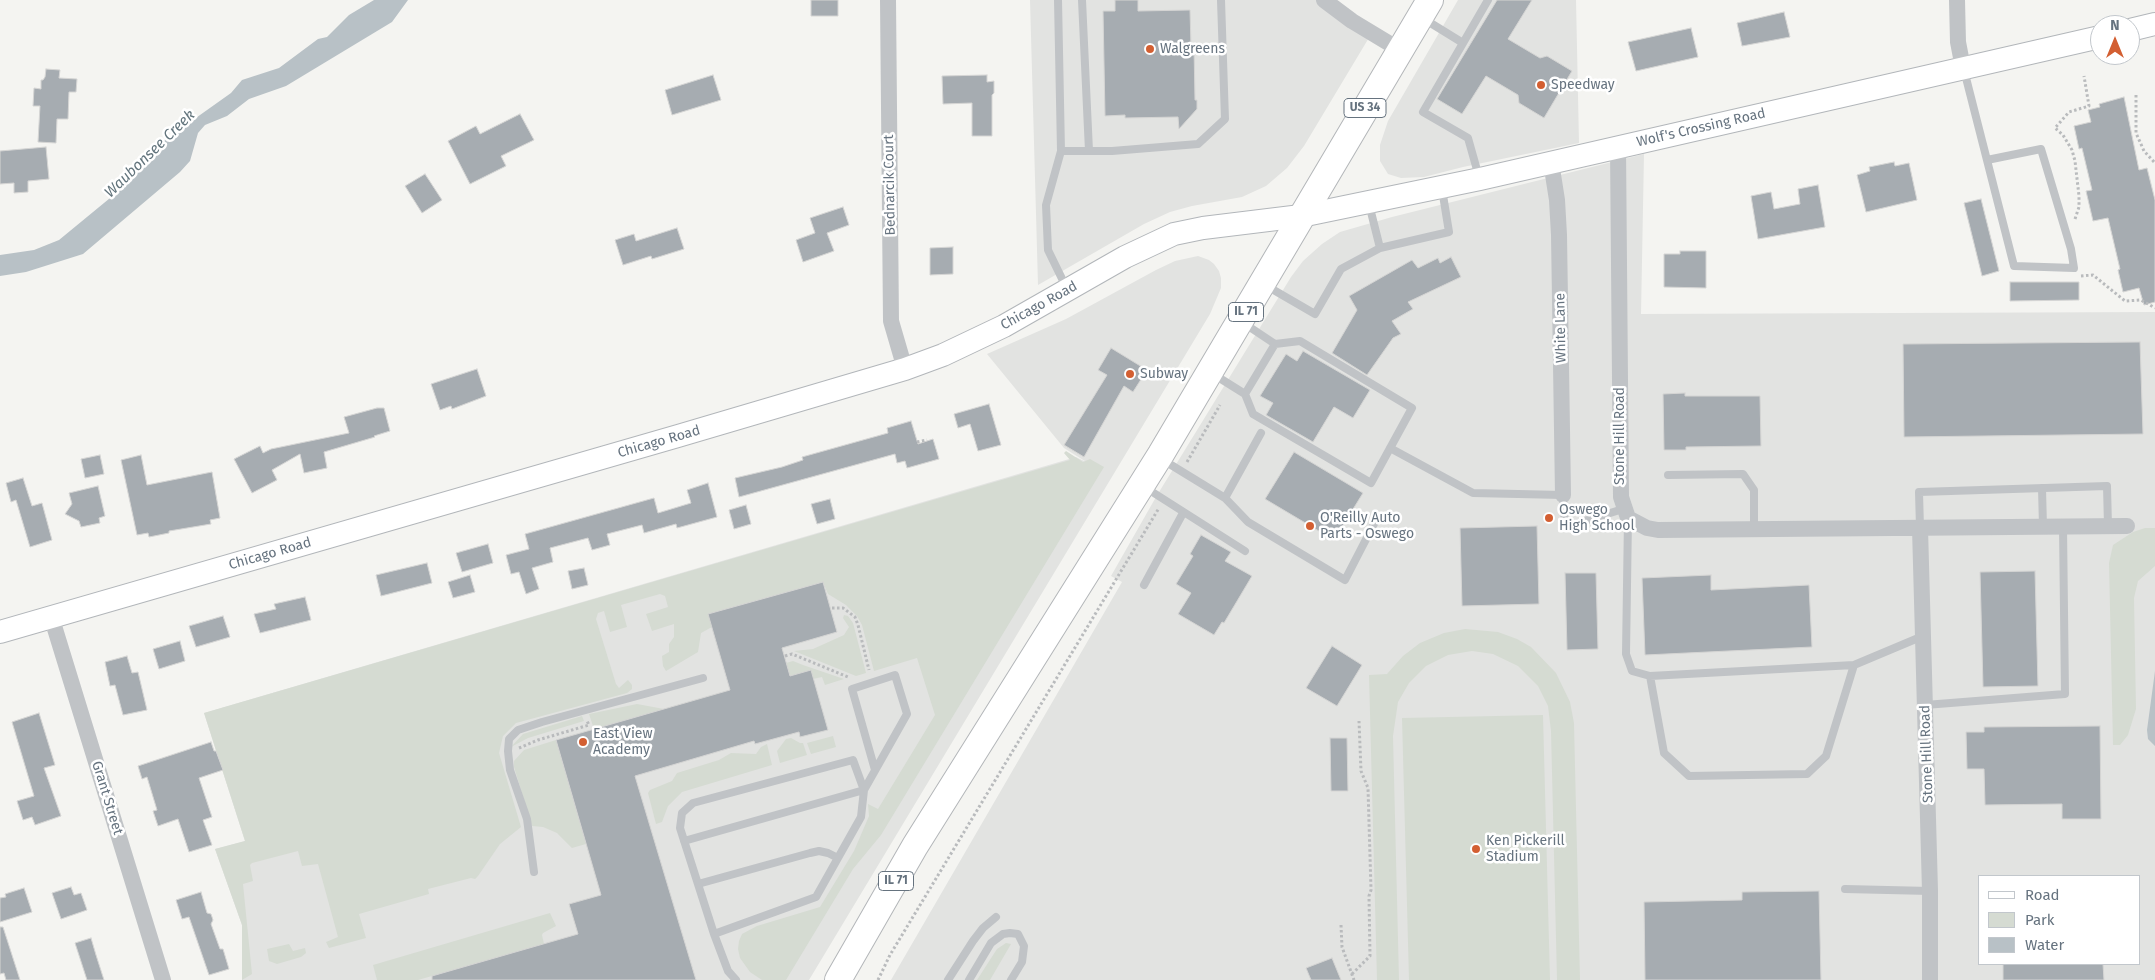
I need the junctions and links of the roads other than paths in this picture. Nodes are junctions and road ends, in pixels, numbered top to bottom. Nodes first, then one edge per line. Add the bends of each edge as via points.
1 (888, 0) edge
2 (1058, 0) edge
3 (1082, 0) edge
4 (1221, 0) edge
5 (1324, 0) edge
6 (1488, 0) edge
7 (1958, 0) edge
8 (1425, 8) edge
9 (2155, 24) edge
10 (2140, 28) edge
11 (2090, 39) edge
12 (1463, 43) junction
13 (1400, 50) junction
14 (1963, 68) junction
15 (1618, 147) junction
16 (1061, 151) junction
17 (1088, 151) junction
18 (1987, 160) junction
19 (1550, 162) junction
20 (1480, 179) junction
21 (1442, 186) junction
22 (1369, 202) junction
23 (1301, 216) junction
24 (1380, 248) junction
25 (1263, 284) junction
26 (1067, 290) junction
27 (1241, 321) junction
28 (1276, 344) junction
29 (905, 368) junction
30 (1210, 372) junction
31 (1245, 394) junction
32 (1261, 433) dead end
33 (1390, 448) junction
34 (1159, 458) junction
35 (1668, 475) dead end
36 (1142, 485) junction
37 (2042, 488) junction
38 (1563, 495) junction
39 (1225, 498) junction
40 (1184, 513) junction
41 (1626, 514) junction
42 (1376, 520) dead end
43 (2108, 526) junction
44 (2127, 526) dead end
45 (2043, 527) junction
46 (2063, 527) junction
47 (1920, 528) junction
48 (1754, 529) junction
49 (1245, 551) dead end
50 (1144, 585) dead end
51 (51, 616) junction
52 (0, 632) edge
53 (1923, 636) junction
54 (1854, 665) junction
55 (1650, 676) junction
56 (703, 678) dead end
57 (1925, 705) junction
58 (875, 770) junction
59 (864, 790) junction
60 (684, 841) junction
61 (838, 858) junction
62 (534, 872) dead end
63 (698, 884) junction
64 (1844, 889) dead end
65 (1930, 891) junction
66 (996, 917) dead end
67 (714, 934) junction
68 (163, 980) edge
69 (736, 980) edge
70 (838, 980) edge
71 (948, 980) edge
72 (969, 980) edge
73 (1012, 980) edge
74 (1930, 980) edge

1 - 29 street, Bednarcik Court via 891,321
2 - 16 lane
3 - 17 lane
4 - 17 lane via 1225,119 1198,144
5 - 13 street
6 - 12 lane
7 - 14 street via 1958,42
8 - 12 lane
8 - 13 main road, US 34
9 - 10 main road
11 - 14 main road, Wolf's Crossing Road
12 - 20 lane via 1423,112 1468,138
13 - 23 main road, US 34
14 - 15 main road, Wolf's Crossing Road
14 - 18 lane
15 - 19 main road, Wolf's Crossing Road
15 - 41 street, Stone Hill Road via 1620,496
16 - 17 lane
16 - 26 lane via 1046,205 1048,250
18 - 18 lane via 2014,266 2074,268 2041,149
19 - 20 main road, Wolf's Crossing Road
19 - 38 street, White Lane via 1559,235
20 - 21 main road, Wolf's Crossing Road
21 - 22 main road, Wolf's Crossing Road
21 - 24 lane via 1449,232
22 - 23 main road, Wolf's Crossing Road
22 - 24 lane
23 - 25 main road, IL 71
23 - 26 main road, Chicago Road via 1174,234 1149,244
24 - 25 lane via 1341,269 1315,314
25 - 27 main road, IL 71
26 - 29 main road, Chicago Road via 1004,326 943,355
27 - 28 lane
27 - 30 main road, IL 71
28 - 31 lane
28 - 33 lane via 1300,341 1412,408
29 - 51 main road, Chicago Road
30 - 31 lane
30 - 34 main road, IL 71
31 - 33 lane via 1253,414 1371,483
32 - 39 lane
33 - 38 lane via 1473,493
34 - 36 main road, IL 71
34 - 39 lane
35 - 48 lane via 1743,474 1754,490
36 - 40 lane
36 - 70 main road, IL 71 via 916,846
37 - 43 lane via 2107,486
37 - 45 lane
37 - 47 lane via 1919,492
38 - 41 lane via 1565,527
39 - 42 lane via 1248,522 1345,580
40 - 49 lane
40 - 50 lane
41 - 48 street via 1647,528 1658,530
41 - 55 lane via 1626,654 1632,671
43 - 44 street
43 - 46 street
45 - 46 street
45 - 47 street
46 - 57 lane via 2064,694
47 - 48 street
47 - 53 street, Stone Hill Road
51 - 52 main road, Chicago Road
51 - 68 street, Grant Street
53 - 54 lane
53 - 57 street, Stone Hill Road
54 - 55 lane
54 - 55 lane via 1826,756 1807,774 1689,776 1664,753
56 - 62 lane via 518,730 509,739 510,770 527,819
57 - 65 street, Stone Hill Road
58 - 58 lane via 907,714 895,675 852,689
58 - 59 lane
59 - 60 lane
59 - 60 lane via 853,760 693,803 682,813 680,828
59 - 61 lane via 861,817
60 - 63 lane
61 - 63 lane via 828,853 810,853
61 - 67 lane via 816,897
63 - 67 lane
64 - 65 lane
65 - 74 street, Stone Hill Road
66 - 71 lane via 973,941
67 - 69 lane via 728,971
72 - 73 lane via 991,943 1010,933 1018,934 1024,946 1022,962

